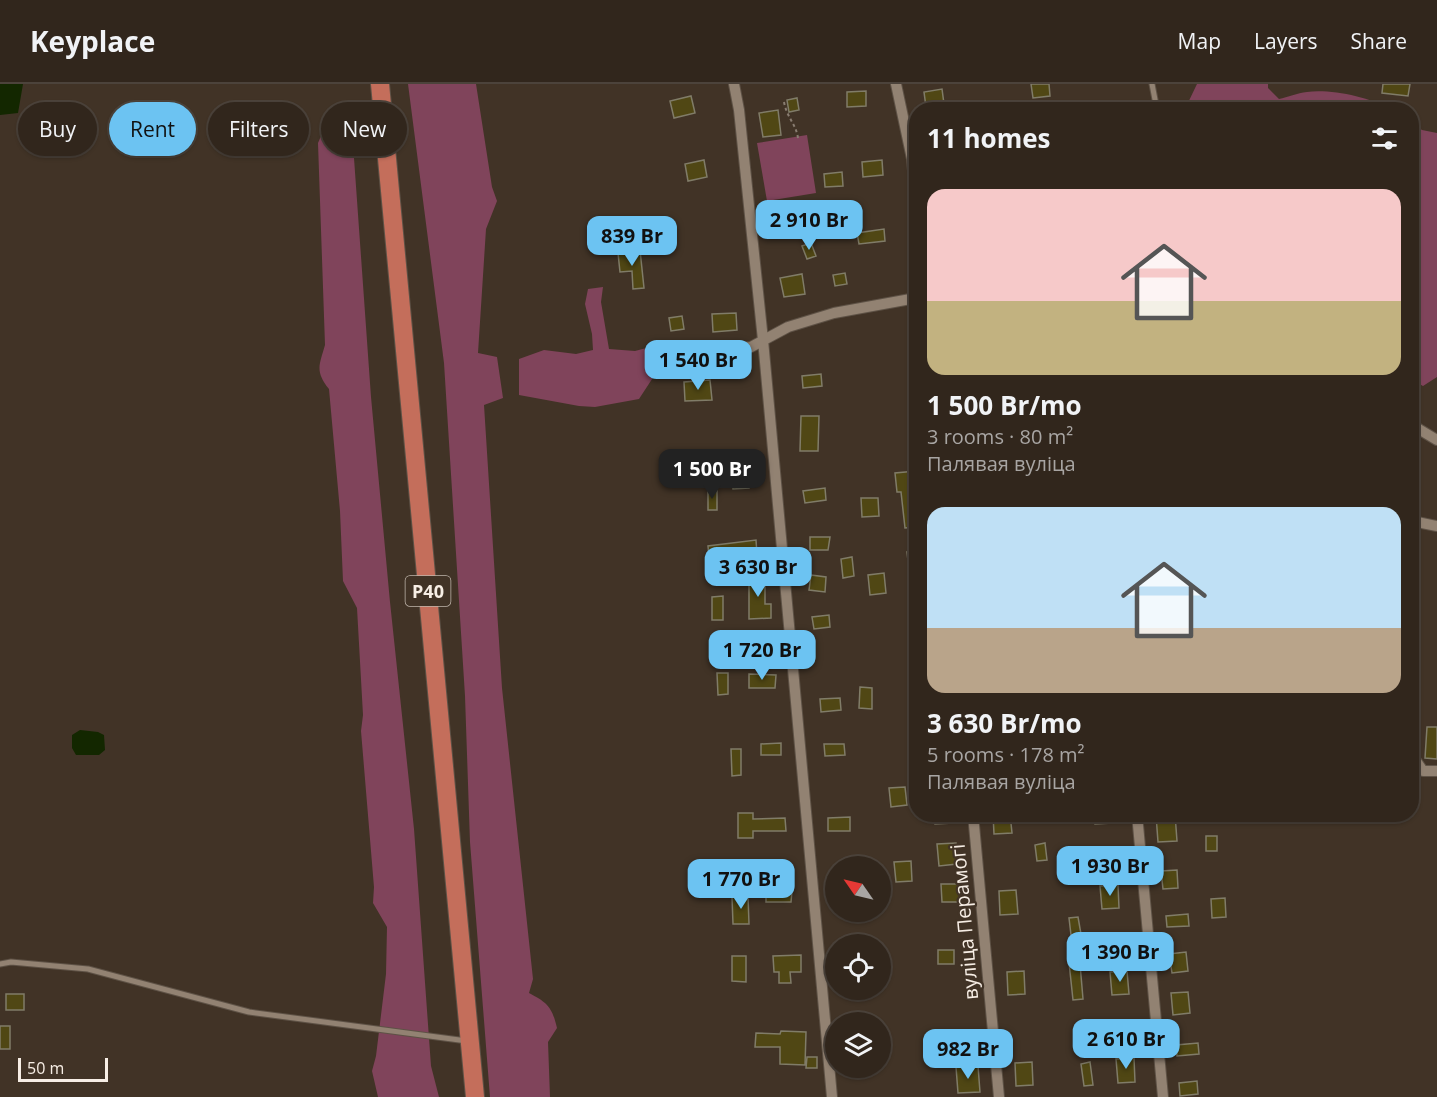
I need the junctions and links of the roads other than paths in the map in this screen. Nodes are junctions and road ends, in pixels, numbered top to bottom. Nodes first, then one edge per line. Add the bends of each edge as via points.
1 (380, 84) edge
2 (734, 84) edge
3 (896, 84) edge
4 (1152, 84) edge
5 (1155, 102) edge
6 (909, 145) edge
7 (909, 299) edge
8 (763, 340) junction
9 (664, 354) dead end
10 (1419, 429) edge
11 (1437, 440) edge
12 (1419, 522) edge
13 (1437, 526) edge
14 (1419, 764) edge
15 (1437, 771) edge
16 (974, 822) edge
17 (1138, 822) edge
18 (0, 964) edge
19 (470, 1041) junction
20 (475, 1097) edge
21 (832, 1097) edge
22 (999, 1097) edge
23 (1164, 1097) edge

1 - 19 main road, Р40
2 - 8 street
3 - 6 street
4 - 5 lane
7 - 8 street via 834,313 788,327
8 - 9 street via 751,347
8 - 21 street
10 - 11 street
12 - 13 street
14 - 15 street via 1424,771
16 - 22 street, вуліца Перамогі
17 - 23 street
18 - 19 lane via 88,969 249,1012
19 - 20 main road, Р40

